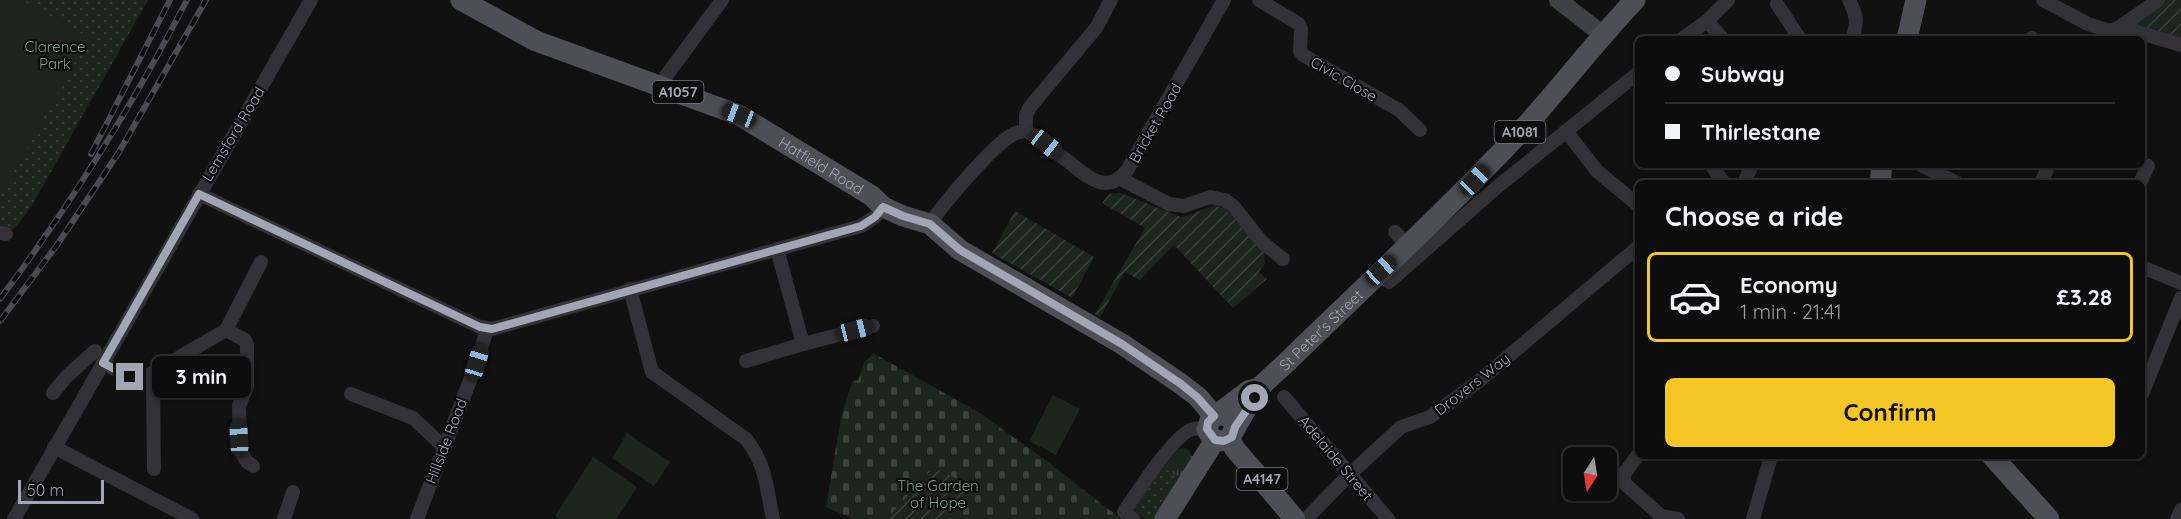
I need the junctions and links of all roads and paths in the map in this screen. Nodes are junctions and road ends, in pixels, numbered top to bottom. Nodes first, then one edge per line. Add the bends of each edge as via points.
1 (311, 0) edge
2 (461, 0) edge
3 (722, 0) edge
4 (1111, 0) edge
5 (1224, 0) edge
6 (1259, 0) edge
7 (1558, 0) edge
8 (1634, 0) edge
9 (1728, 0) edge
10 (1848, 0) edge
11 (1916, 0) edge
12 (2043, 0) edge
13 (2158, 0) edge
14 (1778, 4) dead end
15 (1707, 21) junction
16 (2113, 32) edge
17 (1602, 34) junction
18 (1686, 36) edge
19 (1721, 36) edge
20 (1798, 36) edge
21 (1853, 36) edge
22 (1908, 36) edge
23 (2134, 36) edge
24 (2145, 38) edge
25 (2181, 45) edge
26 (1635, 75) edge
27 (662, 86) junction
28 (1420, 130) dead end
29 (1026, 131) junction
30 (1566, 131) junction
31 (1510, 143) junction
32 (1529, 161) junction
33 (2145, 165) edge
34 (1931, 168) edge
35 (1953, 175) edge
36 (1119, 178) junction
37 (2141, 180) edge
38 (199, 194) junction
39 (1635, 202) edge
40 (883, 207) junction
41 (930, 224) junction
42 (777, 249) junction
43 (1635, 250) edge
44 (1283, 260) dead end
45 (261, 262) dead end
46 (2145, 268) edge
47 (1389, 282) dead end
48 (2181, 284) edge
49 (630, 289) junction
50 (2181, 298) edge
51 (873, 326) dead end
52 (487, 329) junction
53 (226, 330) junction
54 (803, 344) junction
55 (99, 357) junction
56 (746, 361) dead end
57 (149, 375) junction
58 (66, 377) junction
59 (2145, 387) edge
60 (87, 391) junction
61 (53, 393) dead end
62 (351, 394) dead end
63 (1284, 397) dead end
64 (1220, 428) junction
65 (443, 446) junction
66 (54, 447) junction
67 (1635, 459) edge
68 (1770, 459) edge
69 (1995, 459) edge
70 (253, 466) dead end
71 (154, 469) dead end
72 (1350, 474) junction
73 (293, 492) dead end
74 (2181, 510) edge
75 (1670, 518) edge
76 (14, 519) edge
77 (192, 519) edge
78 (284, 519) edge
79 (417, 519) edge
80 (773, 519) edge
81 (1133, 519) edge
82 (1165, 519) edge
83 (1295, 519) edge
84 (1306, 519) edge
85 (1388, 519) edge
86 (1753, 519) edge
87 (2049, 519) edge
88 (2177, 519) edge

1 - 38 street, Lemsford Road
2 - 27 main road, Hatfield Road / A1057 via 536,41
3 - 27 street
4 - 29 street via 1096,28 1030,107
5 - 36 street, Bricket Road via 1128,169
6 - 28 street, Civic Close via 1299,24 1303,56 1399,110
7 - 17 main road
8 - 17 main road, A1081
9 - 15 street
10 - 21 street via 1857,14
11 - 22 main road
12 - 16 street via 2088,24
13 - 16 street
14 - 20 street
15 - 18 street
15 - 19 street
16 - 23 street
17 - 31 main road, St Peter's Street / A1081
24 - 25 street
26 - 30 street
27 - 40 main road, Hatfield Road / A1057 via 739,115 872,196
29 - 36 street, Bricket Road via 1092,180 1105,183
29 - 41 street via 1001,143
30 - 32 street
30 - 39 street via 1597,171
31 - 32 street
31 - 64 main road, St Peter's Street / A1081 via 1401,239 1259,388 1248,391
32 - 47 street
33 - 37 street via 2148,166
34 - 35 street
36 - 44 street via 1169,204 1184,206 1210,197 1225,200
38 - 52 street
38 - 55 street, Lemsford Road
40 - 41 main road, Hatfield Road / A1057
40 - 42 street via 861,226
41 - 64 main road, Hatfield Road / A1057 via 960,250 1157,368 1197,397
42 - 49 street
42 - 54 street
43 - 72 street, Drovers Way via 1479,381 1430,417 1401,427
45 - 53 street
46 - 48 street
49 - 52 street
49 - 80 street via 652,372 746,439 763,466
50 - 59 street
51 - 54 street
52 - 65 street, Hillside Road
53 - 57 street
53 - 70 street via 247,345 247,386 239,406 240,450
54 - 56 street
55 - 57 street via 130,377
55 - 58 street
55 - 60 street, Lemsford Road
57 - 71 street via 153,381
58 - 60 street
58 - 61 street
60 - 66 street, Lemsford Road
62 - 65 street via 413,418
63 - 72 street, Adelaide Street
64 - 81 street, St Peter's Street via 1194,428 1183,434 1124,512
64 - 82 main road, St Peter's Street / A1081
64 - 83 main road, A4147
65 - 79 street, Hillside Road
66 - 76 street, Lemsford Road
66 - 77 street
67 - 75 street via 1624,474 1624,483 1661,516
68 - 86 street
69 - 87 main road
72 - 84 street, Drovers Way
72 - 85 street, Adelaide Street
73 - 78 street
74 - 88 street

